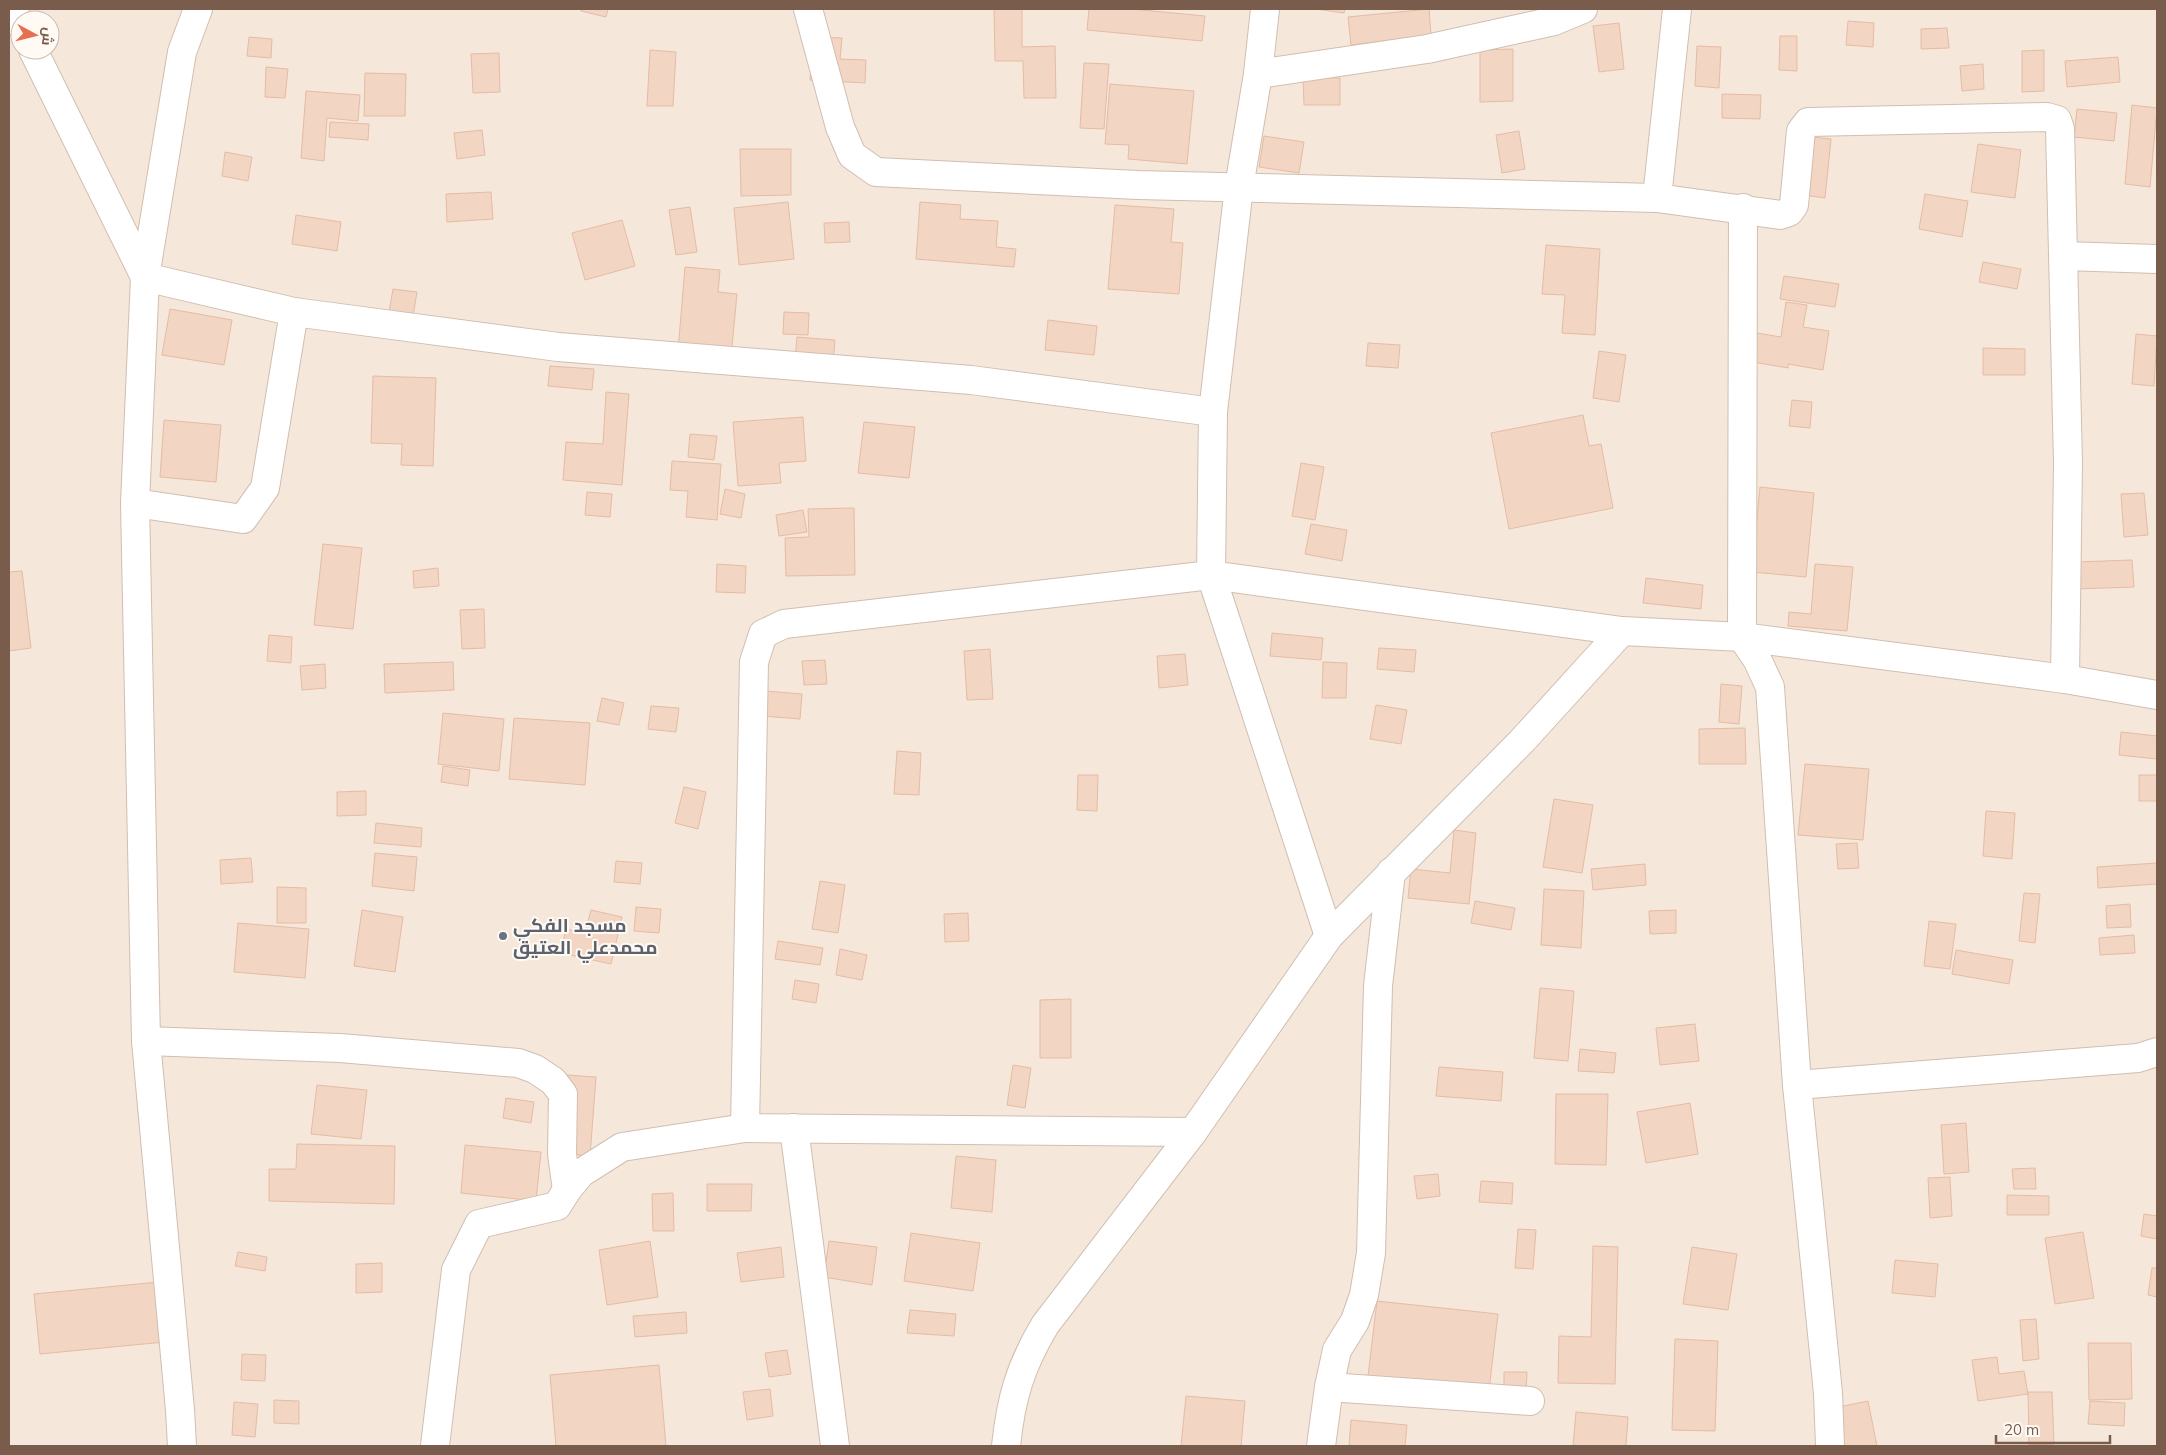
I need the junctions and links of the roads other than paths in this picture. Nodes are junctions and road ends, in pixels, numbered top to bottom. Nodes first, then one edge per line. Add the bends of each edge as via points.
1 (198, 9) edge
2 (808, 9) edge
3 (1265, 9) edge
4 (1583, 9) edge
5 (1676, 9) edge
6 (38, 60) edge
7 (1258, 74) junction
8 (1239, 187) junction
9 (1657, 198) junction
10 (1743, 208) junction
11 (2064, 256) junction
12 (2157, 259) edge
13 (145, 278) junction
14 (294, 312) junction
15 (1213, 412) junction
16 (135, 504) junction
17 (1211, 575) junction
18 (1622, 630) junction
19 (1742, 637) junction
20 (2065, 679) junction
21 (2157, 695) edge
22 (1391, 872) junction
23 (1329, 936) junction
24 (146, 1042) junction
25 (2157, 1052) edge
26 (1797, 1085) junction
27 (745, 1128) junction
28 (794, 1128) junction
29 (1193, 1132) junction
30 (567, 1190) junction
31 (1329, 1387) junction
32 (1530, 1402) dead end
33 (182, 1446) edge
34 (435, 1446) edge
35 (835, 1446) edge
36 (1006, 1446) edge
37 (1321, 1446) edge
38 (1830, 1446) edge

1 - 13 street via 182,52
2 - 8 street via 840,128 852,155 876,172 1128,185
3 - 7 street
4 - 7 street via 1554,21 1427,49
5 - 9 street
6 - 13 street
7 - 8 street
8 - 9 street
8 - 15 street
9 - 10 street
10 - 11 street via 1780,215 1789,212 1794,205 1802,131 1808,122 2047,117 2056,120 2060,129
10 - 19 street
11 - 12 street
11 - 20 street via 2068,463
13 - 14 street
13 - 16 street
14 - 15 street via 558,347 971,380
14 - 16 street via 265,488 254,507 243,519
15 - 17 street
16 - 24 street
17 - 18 street
17 - 23 street
17 - 27 street via 784,624 764,634 754,662
18 - 19 street
18 - 22 street via 1522,741
19 - 20 street
19 - 26 street via 1758,659 1770,686
20 - 21 street
22 - 23 street
22 - 31 street via 1378,986 1371,1253 1364,1295 1355,1321 1337,1350
23 - 29 street
24 - 30 street via 340,1048 518,1063 553,1081 562,1094 562,1154
24 - 33 street
25 - 26 street via 2138,1058
26 - 38 street via 1828,1394
27 - 28 street
27 - 30 street via 622,1147 581,1173
28 - 29 street
28 - 35 street
29 - 36 street via 1040,1332 1027,1355 1012,1398
30 - 34 street via 557,1206 479,1224 456,1270
31 - 32 street
31 - 37 street

